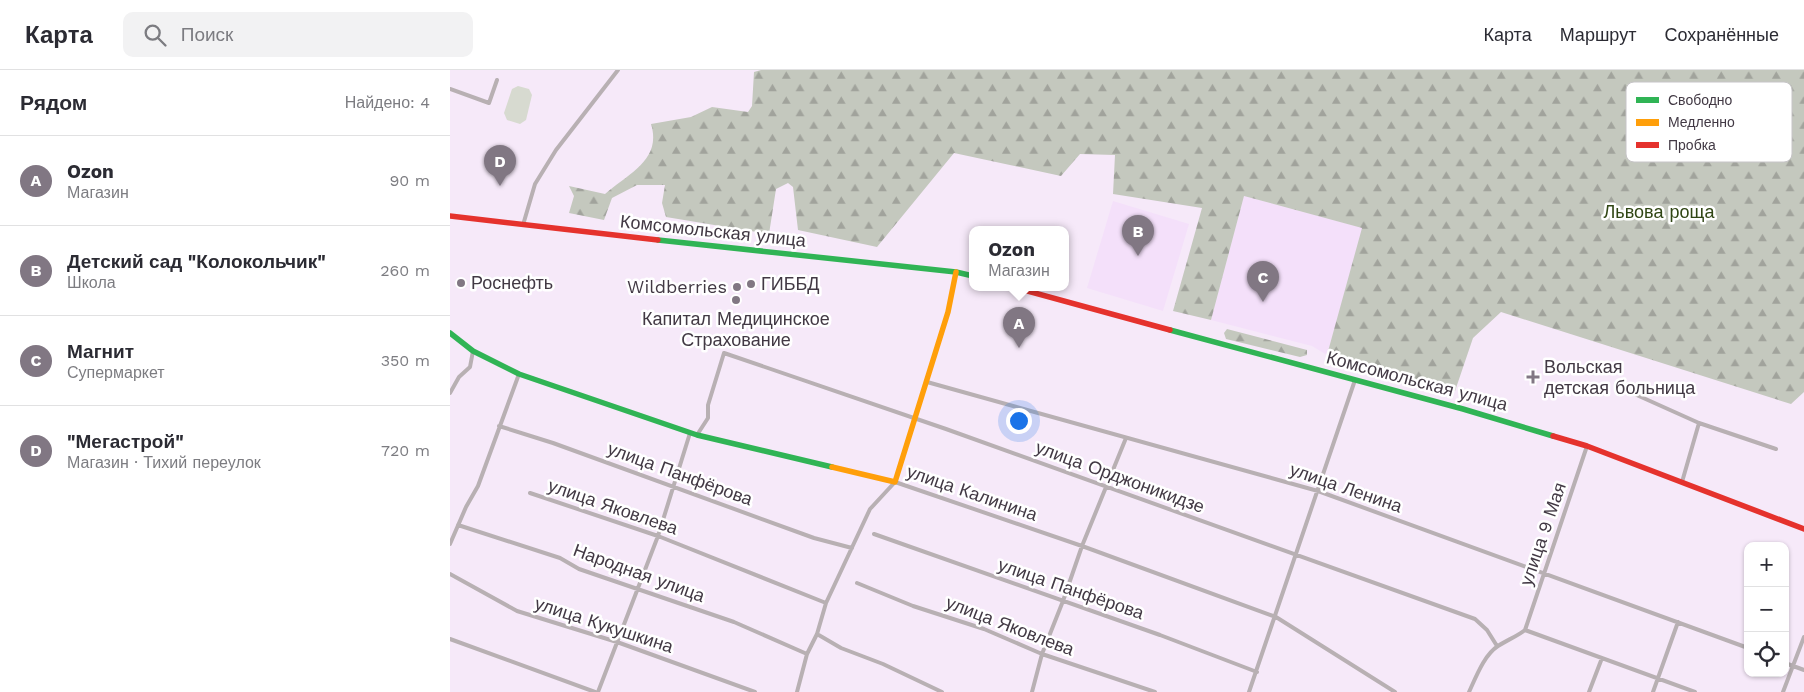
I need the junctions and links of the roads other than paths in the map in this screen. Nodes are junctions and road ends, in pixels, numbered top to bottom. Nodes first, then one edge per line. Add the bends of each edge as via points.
1 (618, 70) edge
2 (497, 80) dead end
3 (450, 90) edge
4 (450, 216) edge
5 (522, 225) junction
6 (956, 272) junction
7 (969, 275) edge
8 (1028, 291) edge
9 (450, 333) edge
10 (473, 351) junction
11 (519, 374) junction
12 (1356, 380) junction
13 (926, 382) junction
14 (1630, 392) dead end
15 (450, 393) edge
16 (914, 419) junction
17 (1699, 423) junction
18 (500, 426) junction
19 (690, 432) junction
20 (697, 436) junction
21 (1126, 438) junction
22 (1587, 446) junction
23 (1776, 449) dead end
24 (894, 482) junction
25 (1682, 482) junction
26 (672, 486) junction
27 (1105, 487) junction
28 (1318, 490) junction
29 (530, 493) dead end
30 (458, 525) junction
31 (1804, 529) edge
32 (874, 534) dead end
33 (658, 536) junction
34 (450, 544) edge
35 (1082, 546) junction
36 (852, 548) junction
37 (1294, 555) junction
38 (1545, 573) junction
39 (450, 574) edge
40 (857, 583) dead end
41 (636, 588) junction
42 (1064, 601) junction
43 (826, 603) junction
44 (1276, 617) junction
45 (1678, 622) junction
46 (1525, 630) junction
47 (817, 634) junction
48 (1804, 637) edge
49 (450, 640) edge
50 (617, 642) junction
51 (1497, 646) junction
52 (1744, 647) edge
53 (807, 654) junction
54 (1042, 654) junction
55 (1602, 658) junction
56 (1789, 664) edge
57 (1793, 666) junction
58 (1804, 670) edge
59 (1257, 672) junction
60 (1658, 678) junction
61 (597, 692) edge
62 (755, 692) edge
63 (797, 692) edge
64 (942, 692) edge
65 (1032, 692) edge
66 (1155, 692) edge
67 (1249, 692) edge
68 (1395, 692) edge
69 (1469, 692) edge
70 (1590, 692) edge
71 (1653, 692) edge
72 (1695, 692) edge
73 (1783, 692) edge

1 - 5 street via 552,156 535,184
2 - 3 street via 490,103
4 - 5 main road, Комсомольская улица
5 - 6 main road, Комсомольская улица
6 - 7 main road, Комсомольская улица
6 - 13 main road via 948,312
8 - 12 main road, Комсомольская улица
9 - 10 main road, улица Калинина
10 - 11 main road, улица Калинина
10 - 15 street via 470,367 459,377
11 - 18 street
11 - 19 main road, улица Калинина
12 - 22 main road, Комсомольская улица
12 - 28 street
13 - 16 main road
13 - 21 street, улица Ленина
14 - 17 street
16 - 20 street, улица Орджоникидзе via 724,353 708,405 708,418
16 - 24 main road
16 - 27 street, улица Орджоникидзе
17 - 23 street
17 - 25 street
18 - 26 street, улица Панфёрова
18 - 30 street via 478,486
19 - 20 main road, улица Калинина
19 - 26 street
20 - 24 main road, улица Калинина
21 - 27 street
21 - 28 street, улица Ленина
22 - 25 main road, Комсомольская улица
22 - 38 street, улица 9 Мая
24 - 35 street, улица Калинина
24 - 36 street via 870,509
25 - 31 main road, Комсомольская улица
26 - 33 street
26 - 36 street, улица Панфёрова via 814,538
27 - 35 street
27 - 37 street, улица Орджоникидзе
28 - 37 street
28 - 38 street, улица Ленина
29 - 33 street, улица Яковлева
30 - 34 street
30 - 41 street, Народная улица via 560,558 579,569
32 - 42 street, улица Панфёрова
33 - 41 street
33 - 43 street, улица Яковлева
35 - 42 street
35 - 44 street, улица Калинина
36 - 43 street
37 - 44 street
37 - 51 street, улица Орджоникидзе via 1476,619
38 - 45 street, улица Ленина
38 - 46 street, улица 9 Мая
39 - 50 street, улица Кукушкина via 517,611
40 - 54 street, улица Яковлева via 913,606 984,628
41 - 50 street
41 - 53 street, Народная улица via 734,622
42 - 54 street
42 - 59 street, улица Панфёрова
43 - 47 street
44 - 59 street
44 - 68 street, улица Калинина
45 - 52 street, улица Ленина
45 - 60 street
46 - 51 street
46 - 55 street
47 - 53 street
47 - 64 street via 841,648
48 - 57 street
49 - 61 street
50 - 61 street
50 - 62 street, улица Кукушкина
51 - 69 street via 1481,666
53 - 63 street
54 - 65 street
54 - 66 street, улица Яковлева
55 - 60 street
55 - 70 street
56 - 57 street
57 - 58 street
57 - 73 street
59 - 67 street
60 - 71 street
60 - 72 street

